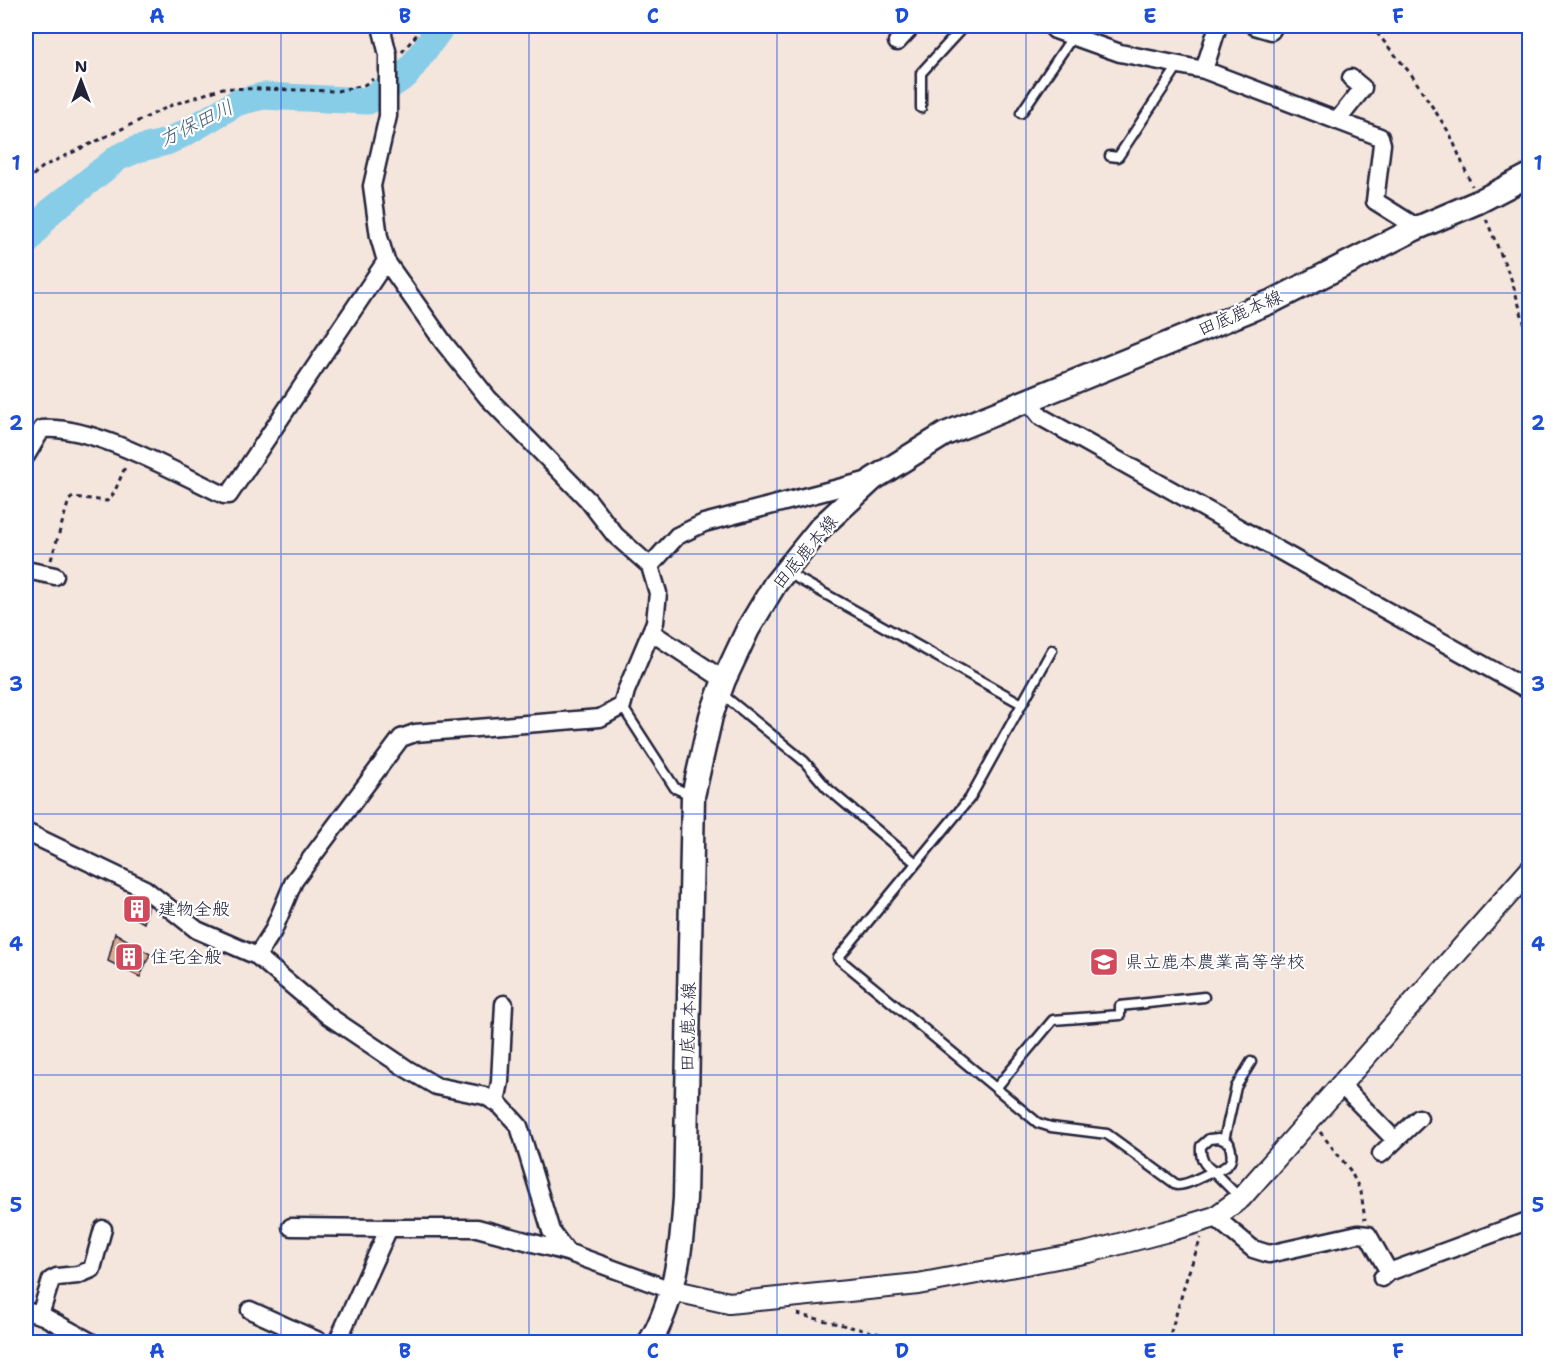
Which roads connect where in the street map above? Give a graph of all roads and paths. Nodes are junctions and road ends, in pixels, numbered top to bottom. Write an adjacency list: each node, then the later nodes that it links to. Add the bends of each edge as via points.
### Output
1 (381, 26): 13 (street)
2 (424, 26): 13 (path)
3 (912, 26): 11 (street)
4 (964, 26): 16 (lane, via 921,74)
5 (1051, 26): 10 (street)
6 (1218, 26): 14 (street)
7 (1254, 26): 8 (street, via 1271,31)
8 (1274, 26)
9 (1371, 26): 22 (path, via 1411,75 1450,135)
10 (1073, 36): 12 (street, via 1120,53); 17 (lane)
11 (897, 42)
12 (1178, 66): 14 (street); 19 (lane, via 1118,157)
13 (388, 69): 21 (path, via 363,85 337,91 223,88 172,105 44,166); 24 (street, via 388,116 372,186)
14 (1204, 70): 18 (street)
15 (1350, 78): 18 (street, via 1364,88)
16 (921, 108)
17 (1021, 113)
18 (1337, 121): 23 (street, via 1380,137 1375,201)
19 (1110, 156)
20 (1530, 175): 22 (main road, 田底鹿本線)
21 (26, 181)
22 (1478, 202): 23 (main road, 田底鹿本線); 25 (path, via 1512,281)
23 (1418, 228): 26 (main road, 田底鹿本線, via 1275,300)
24 (386, 261): 27 (street, via 229,495); 30 (street, via 488,398 588,500 615,535)
25 (1530, 343)
26 (1028, 401): 29 (main road, 田底鹿本線, via 945,434); 37 (street, via 1041,417)
27 (133, 453): 28 (street, via 57,428 42,429); 33 (path, via 107,501 73,497 69,500)
28 (26, 456)
29 (873, 479): 30 (street, via 704,523 677,536); 32 (main road, 田底鹿本線, via 821,527)
30 (650, 566): 34 (street, via 658,593)
31 (26, 570): 33 (street)
32 (785, 572): 36 (main road, 田底鹿本線, via 748,629); 38 (lane)
33 (51, 575)
34 (651, 632): 36 (street); 39 (street)
35 (1052, 650): 38 (lane)
36 (722, 686): 40 (main road, 田底鹿本線); 42 (lane, via 804,761 827,788)
37 (1530, 691)
38 (1022, 704): 42 (lane, via 970,798)
39 (622, 706): 40 (lane, via 675,788); 44 (street, via 600,718 415,733 401,738 294,881 273,931)
40 (693, 796): 65 (main road, 田底鹿本線, via 685,1198 682,1238)
41 (26, 832): 44 (street, via 145,889 197,930)
42 (916, 863): 49 (lane, via 838,958)
43 (1530, 870): 48 (street)
44 (257, 956): 50 (street, via 327,1015 407,1069 436,1086)
45 (1204, 997): 49 (lane, via 1120,1006 1120,1015 1053,1020)
46 (504, 1004): 50 (street)
47 (1251, 1062): 54 (lane, via 1236,1088)
48 (1340, 1084): 52 (street); 53 (street)
49 (996, 1088): 56 (lane, via 1038,1123 1107,1134 1177,1185 1187,1185)
50 (496, 1102): 64 (street, via 519,1126 551,1231)
51 (1419, 1118): 53 (street)
52 (1308, 1120): 57 (street); 63 (path, via 1350,1170 1361,1192)
53 (1394, 1139): 55 (street)
54 (1224, 1140): 56 (lane, via 1232,1151 1231,1162); 56 (lane, via 1209,1139 1201,1146 1205,1165)
55 (1381, 1154)
56 (1214, 1172): 57 (lane)
57 (1241, 1198): 58 (street)
58 (1211, 1218): 63 (street, via 1253,1249 1269,1254); 65 (street, via 1089,1252 918,1284 729,1303); 75 (path, via 1187,1277)
59 (1530, 1220): 63 (street, via 1386,1275)
60 (291, 1227): 61 (street)
61 (389, 1228): 64 (street, via 477,1228); 72 (street)
62 (104, 1229): 67 (street, via 92,1269 51,1280)
63 (1368, 1235)
64 (567, 1252): 65 (street)
65 (671, 1290): 73 (main road, 田底鹿本線)
66 (250, 1310): 71 (street)
67 (33, 1313): 70 (street)
68 (792, 1313): 74 (path)
69 (1530, 1333): 76 (path)
70 (91, 1342)
71 (321, 1342)
72 (337, 1342)
73 (650, 1342)
74 (913, 1342)
75 (1168, 1342)
76 (1518, 1342)

